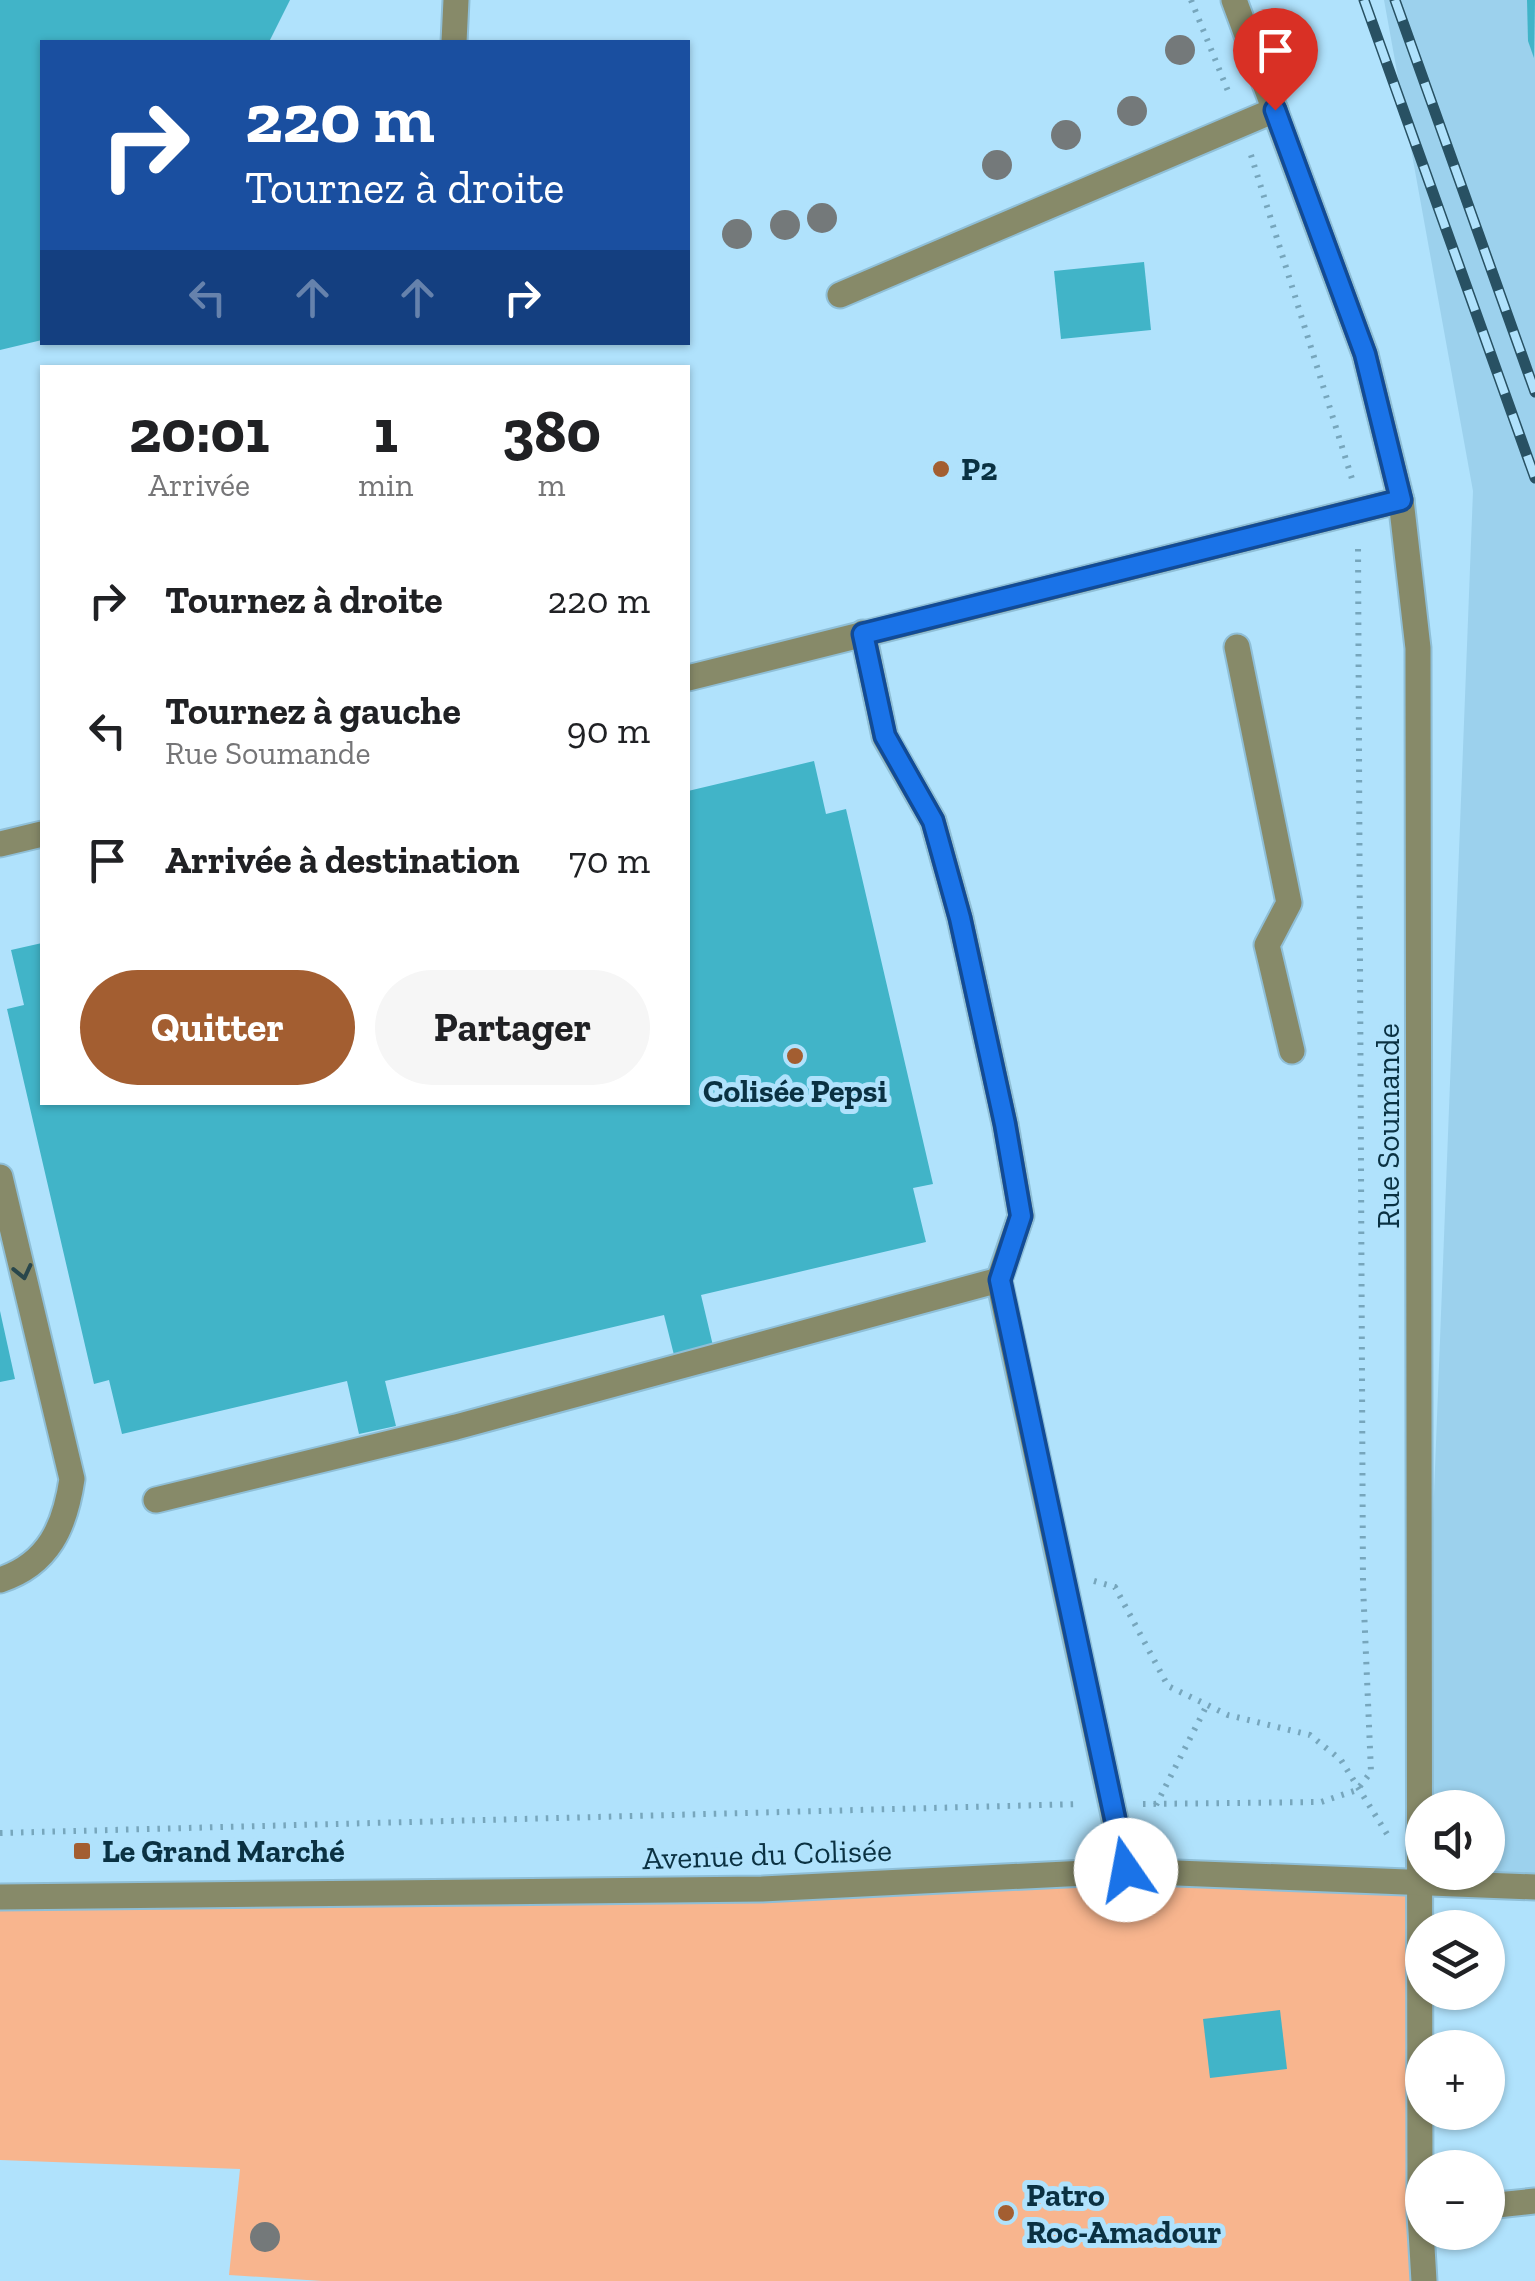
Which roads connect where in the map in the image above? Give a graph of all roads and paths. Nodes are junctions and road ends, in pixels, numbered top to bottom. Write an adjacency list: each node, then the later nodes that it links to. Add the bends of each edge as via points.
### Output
1 (456, 0): 3 (street)
2 (1234, 0): 4 (street, Rue Soumande)
3 (454, 40)
4 (1275, 110): 5 (street); 6 (street, Rue Soumande, via 1365,354)
5 (840, 296)
6 (1401, 500): 7 (street); 20 (street, Rue Soumande, via 1418,648)
7 (863, 634): 9 (street); 14 (street, via 885,736 933,821 1005,1124 1021,1216)
8 (1237, 647): 12 (street, via 1290,903 1267,944)
9 (690, 677)
10 (40, 834): 11 (street)
11 (0, 844)
12 (1292, 1051)
13 (0, 1177): 17 (street, one-way to 17, via 72,1479 66,1520 45,1552)
14 (1000, 1280): 15 (street, via 456,1427); 16 (street)
15 (156, 1500)
16 (1062, 1574): 18 (path, via 1115,1587 1168,1686); 22 (street)
17 (0, 1580)
18 (1207, 1705): 19 (path, via 1310,1736 1341,1760); 21 (path)
19 (1357, 1790)
20 (1419, 1790)
21 (1156, 1805)
22 (1126, 1870): 23 (street, Avenue du Colisée); 27 (street, Avenue du Colisée, via 762,1889)
23 (1405, 1880)
24 (1505, 1885): 25 (street, Avenue du Colisée)
25 (1535, 1887)
26 (1419, 1890): 28 (street, Rue Soumande)
27 (0, 1898)
28 (1421, 2150)
29 (1535, 2201): 30 (street)
30 (1505, 2204)
31 (1423, 2250): 32 (street, Rue Soumande)
32 (1424, 2281)

